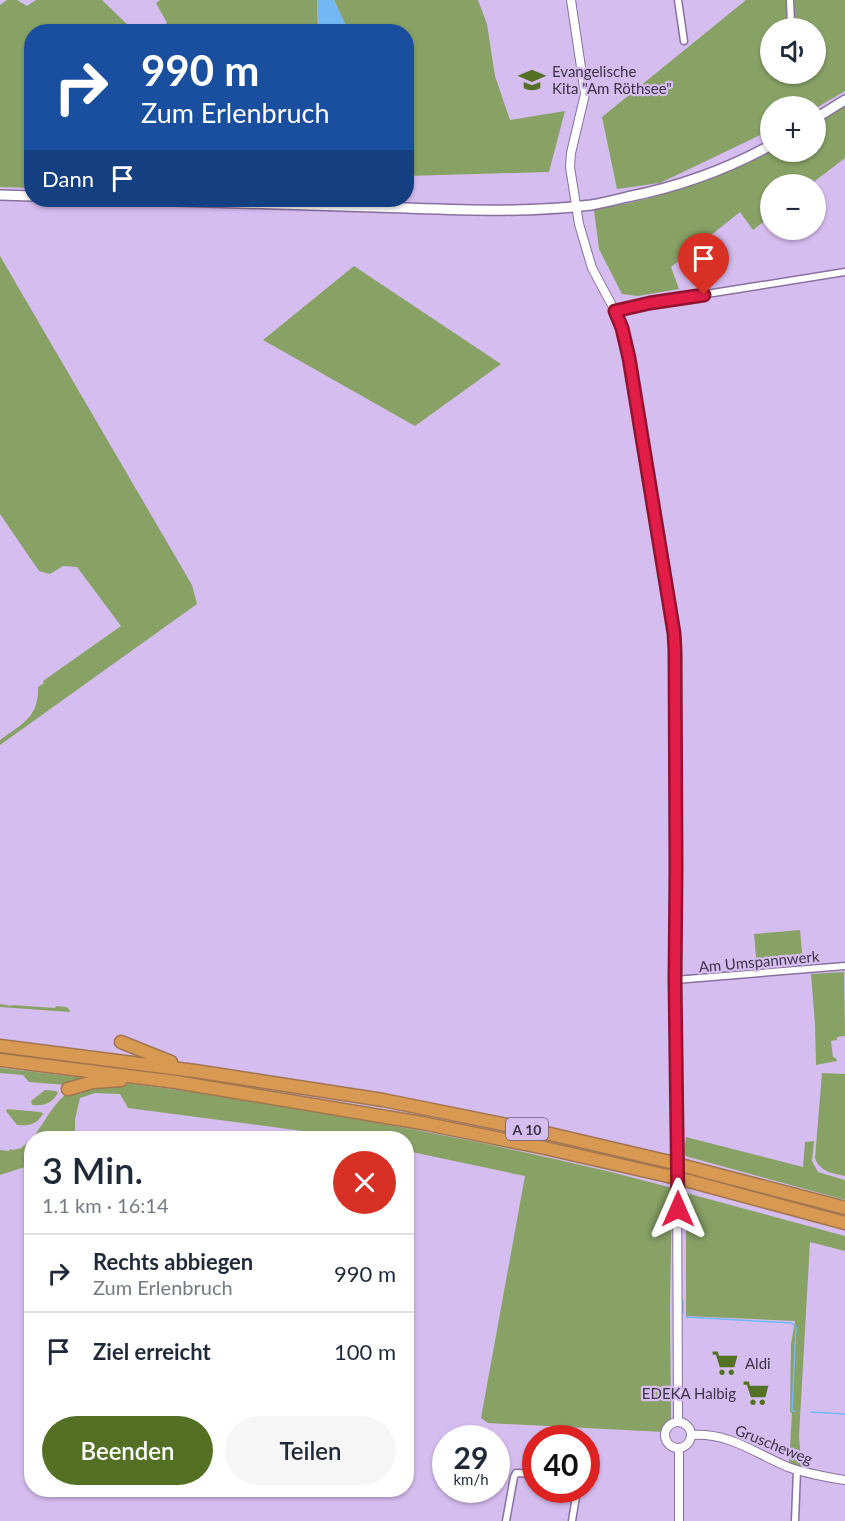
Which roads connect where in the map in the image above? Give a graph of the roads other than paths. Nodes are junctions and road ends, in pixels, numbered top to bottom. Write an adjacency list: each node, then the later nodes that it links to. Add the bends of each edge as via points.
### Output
1 (571, 0): 11 (street, via 585,94 571,153)
2 (678, 0): 5 (street)
3 (790, 0): 4 (street)
4 (791, 18)
5 (684, 41)
6 (845, 100): 7 (main road)
7 (826, 112)
8 (760, 150): 11 (main road, via 668,188)
9 (0, 195): 10 (main road)
10 (24, 196)
11 (576, 206): 12 (main road, via 519,210); 14 (street, via 592,268)
12 (367, 207)
13 (845, 272): 14 (street)
14 (615, 311): 16 (street, via 629,358 674,633)
15 (845, 966): 16 (street, Am Umspannwerk)
16 (675, 980): 25 (street)
17 (121, 1042): 20 (highway)
18 (0, 1046): 20 (highway, A 10)
19 (0, 1060): 21 (highway, A 10)
20 (195, 1071): 23 (highway, A 10, bridge, via 383,1100 546,1133)
21 (155, 1079): 22 (highway, via 102,1081); 24 (highway, A 10, bridge, via 422,1123 545,1148)
22 (68, 1089)
23 (845, 1208)
24 (845, 1223)
25 (678, 1421): 26 (street, via 688,1425); 27 (street, via 669,1425 665,1436 668,1443)
26 (692, 1435): 27 (street, via 687,1445); 28 (street, Gruscheweg, via 731,1440)
27 (679, 1448): 34 (street)
28 (797, 1470): 30 (street, Gruscheweg); 35 (street)
29 (522, 1473): 32 (street, via 514,1477)
30 (845, 1480)
31 (575, 1503): 33 (street)
32 (506, 1521)
33 (572, 1521)
34 (679, 1521)
35 (795, 1521)

